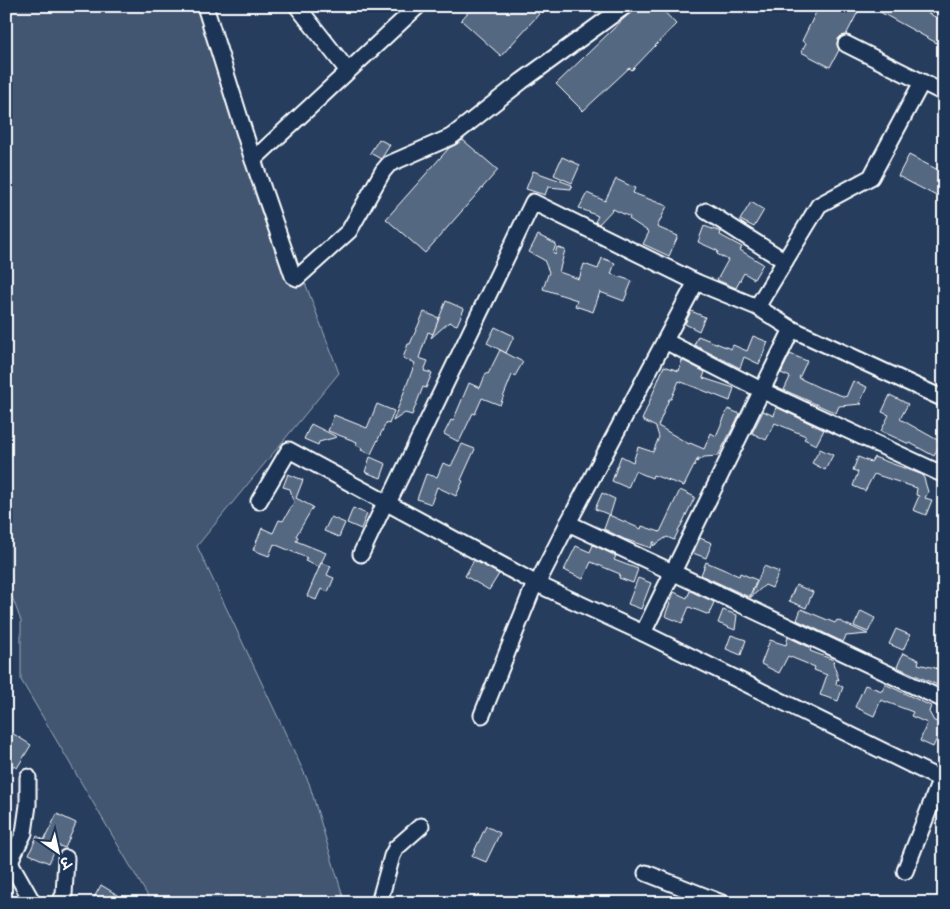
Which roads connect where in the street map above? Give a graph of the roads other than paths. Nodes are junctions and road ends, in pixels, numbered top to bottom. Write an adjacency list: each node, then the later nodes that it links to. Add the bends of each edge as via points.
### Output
1 (204, 6): 9 (street)
2 (297, 6): 6 (street)
3 (418, 6): 6 (street)
4 (625, 6): 9 (street, via 451,137 389,164 349,231 297,278 293,276)
5 (846, 44): 7 (street)
6 (348, 72): 9 (street)
7 (922, 82): 8 (street); 11 (street, via 871,177 819,205)
8 (944, 93)
9 (253, 160)
10 (706, 211): 11 (street)
11 (785, 261): 13 (street)
12 (696, 282): 13 (street); 15 (street); 20 (street, via 533,202)
13 (757, 308): 14 (street)
14 (792, 329): 16 (street); 17 (street)
15 (665, 341): 16 (street); 21 (street)
16 (763, 391): 18 (street); 23 (street)
17 (944, 399)
18 (944, 474)
19 (259, 501): 20 (street, via 289,450)
20 (387, 502): 22 (street); 24 (street)
21 (568, 523): 23 (street); 24 (street)
22 (361, 554)
23 (672, 572): 25 (street); 26 (street)
24 (536, 583): 25 (street); 27 (street)
25 (643, 633): 29 (street, via 934,776)
26 (944, 700)
27 (482, 715)
28 (28, 776): 32 (street, via 24,833)
29 (943, 776): 33 (street)
30 (421, 826): 37 (street, via 396,848)
31 (66, 858): 36 (street, via 64,895)
32 (9, 861): 35 (street)
33 (905, 872)
34 (646, 873): 38 (street)
35 (33, 903)
36 (60, 903)
37 (379, 903)
38 (722, 903)

